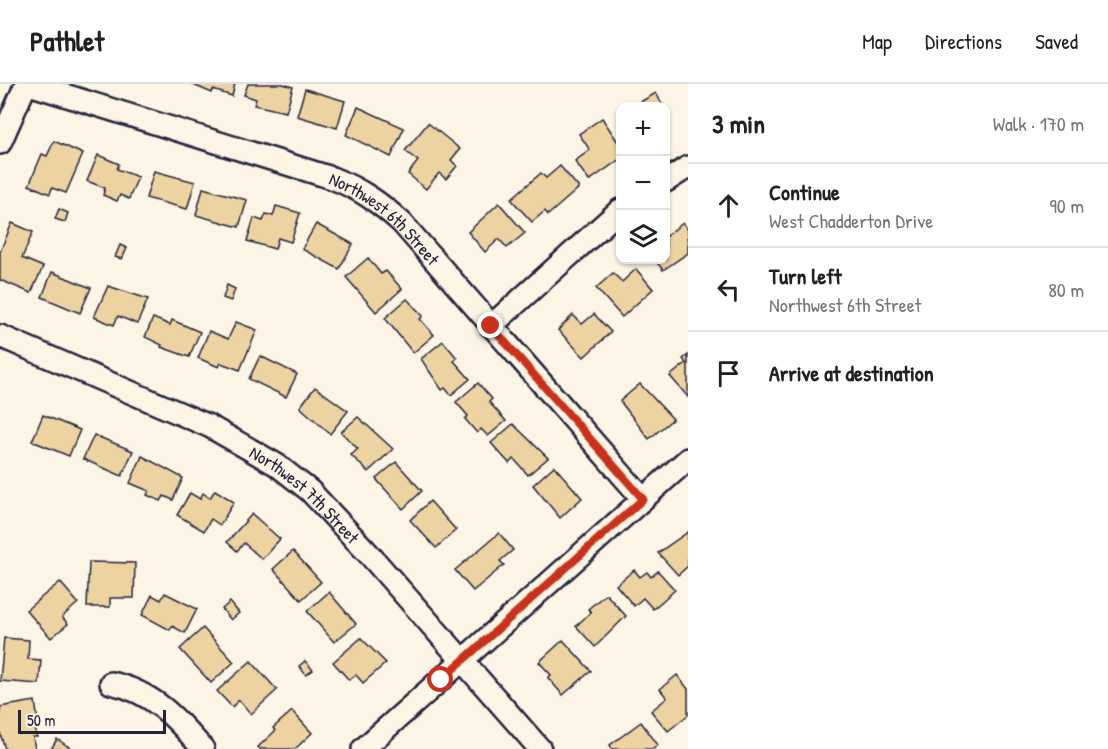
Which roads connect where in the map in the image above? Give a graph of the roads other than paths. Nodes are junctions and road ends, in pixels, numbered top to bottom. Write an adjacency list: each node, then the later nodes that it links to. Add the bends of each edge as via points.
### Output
1 (28, 84): 2 (street); 6 (street, Northwest 6th Street, via 357,188 402,223)
2 (0, 143)
3 (688, 167): 4 (street)
4 (670, 178)
5 (616, 214): 6 (street)
6 (491, 326): 9 (street, Northwest 6th Street)
7 (0, 336): 10 (street, Northwest 7th Street, via 209,426 277,465 317,498)
8 (688, 459): 9 (street)
9 (643, 499): 10 (street)
10 (462, 660): 13 (street); 14 (street, Northwest 7th Street)
11 (111, 683): 12 (street, via 131,687 156,701)
12 (203, 749)
13 (363, 749)
14 (540, 749)

